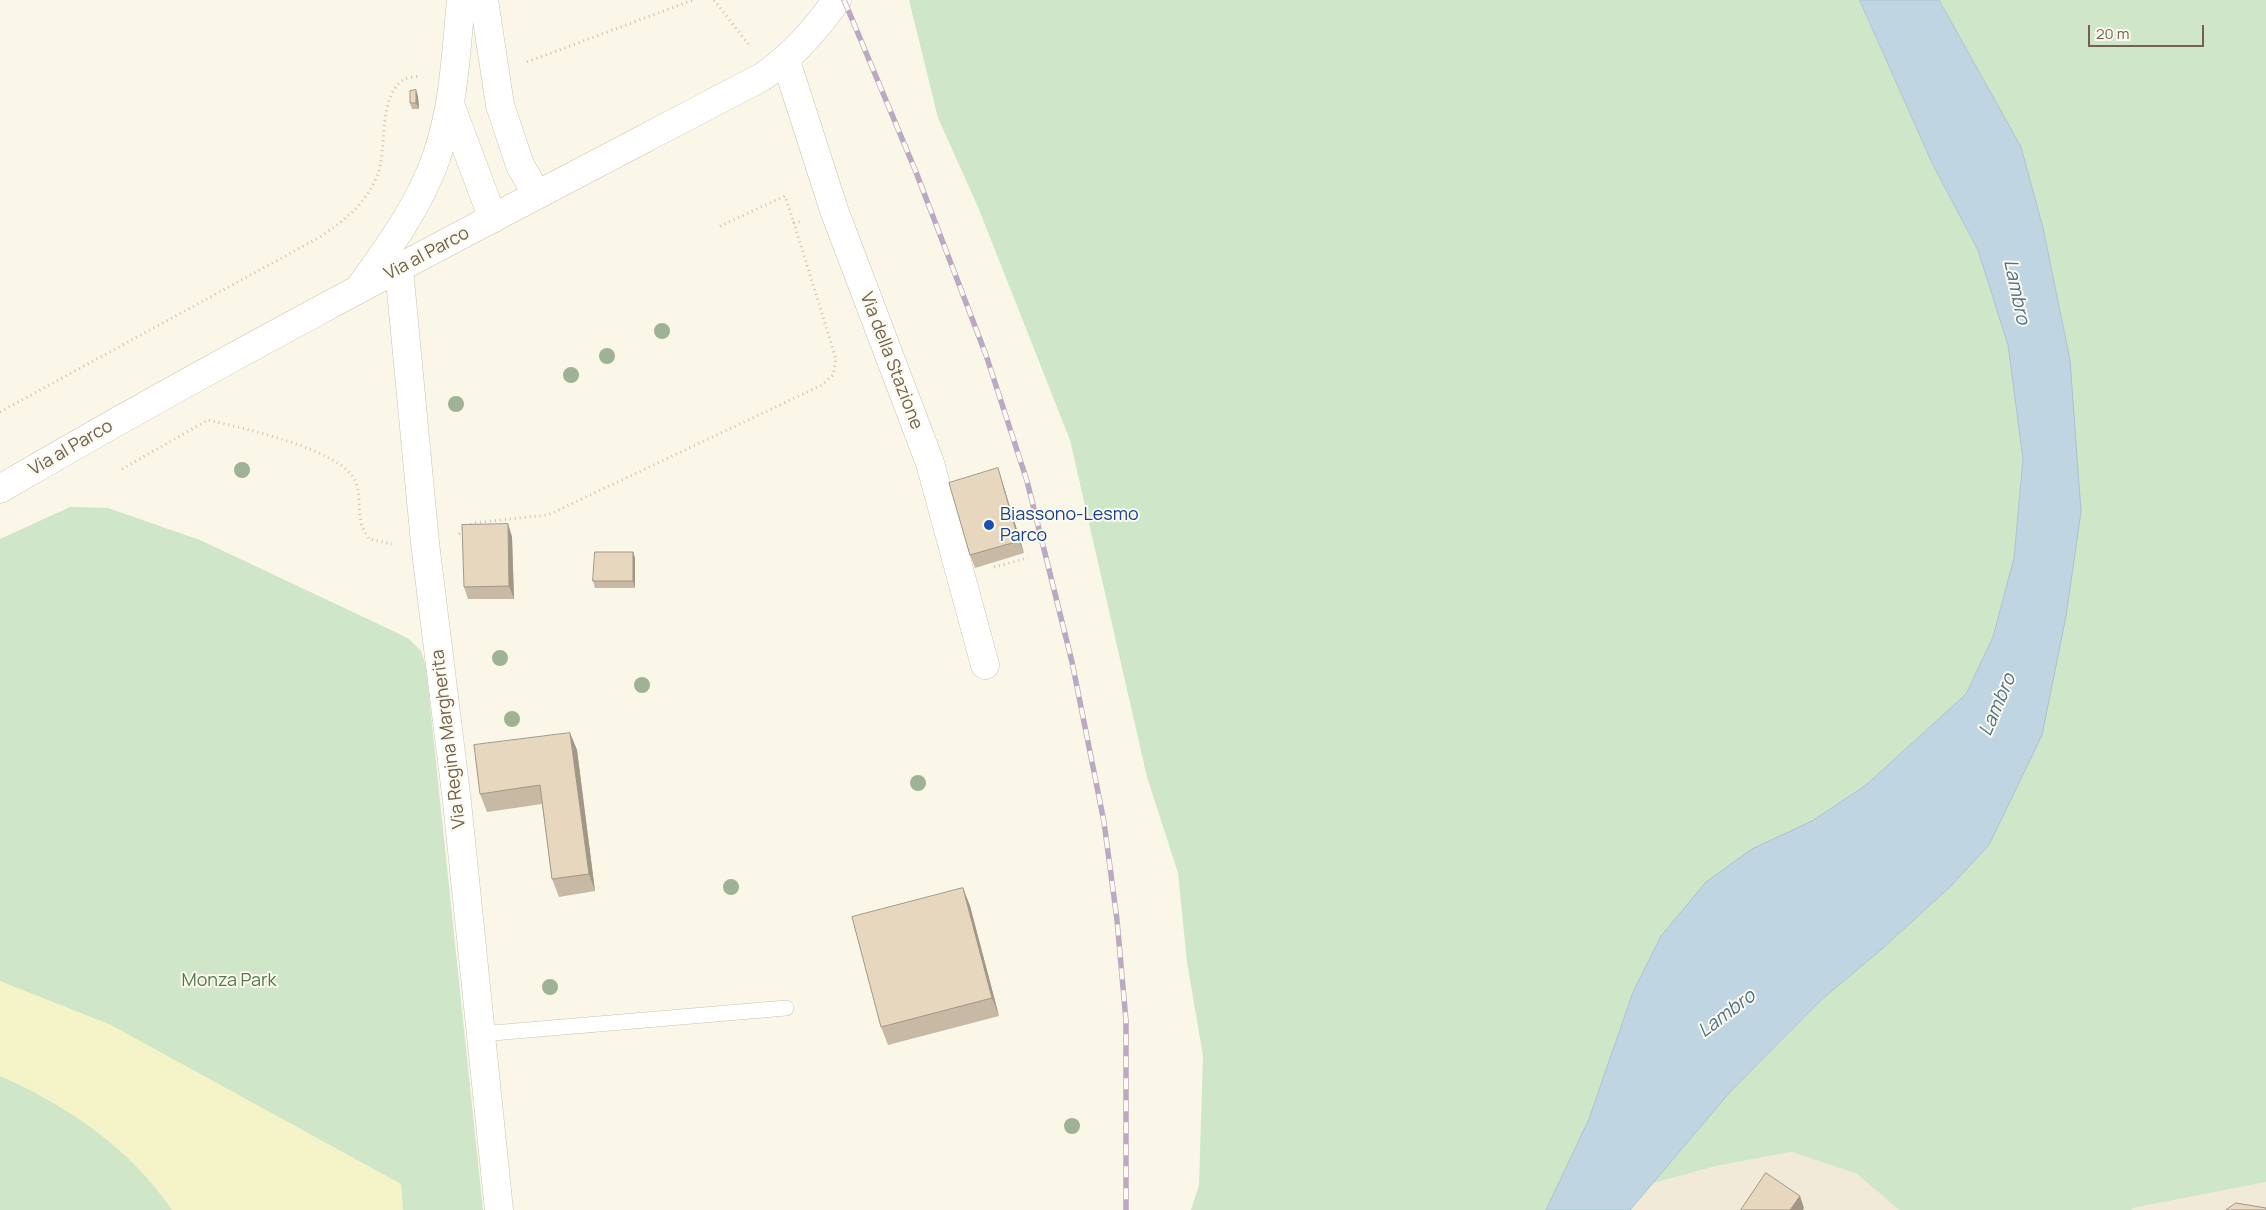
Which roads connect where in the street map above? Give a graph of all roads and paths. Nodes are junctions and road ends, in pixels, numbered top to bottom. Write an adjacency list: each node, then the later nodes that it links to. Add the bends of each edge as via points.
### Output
1 (461, 0): 8 (street)
2 (484, 0): 7 (street)
3 (693, 0): 7 (path, via 516,66)
4 (714, 0): 9 (path, via 753,50)
5 (837, 0): 6 (street, Via al Parco)
6 (786, 61): 9 (street, Via al Parco); 12 (street, Via della Stazione)
7 (494, 69): 11 (street, via 509,136)
8 (454, 72): 10 (street); 18 (path, via 405,79 390,94 378,174 353,214 320,237)
9 (762, 77): 11 (street, Via al Parco)
10 (450, 104): 13 (street); 17 (street, via 437,157 424,187 397,236)
11 (537, 195): 13 (street, Via al Parco)
12 (834, 210): 14 (path); 22 (street, Via della Stazione, via 930,463)
13 (493, 219): 16 (street, Via al Parco)
14 (794, 223): 15 (path, via 785,196); 21 (path, via 836,359 833,374 822,386 548,516 472,523 455,537)
15 (720, 226)
16 (399, 269): 17 (street, Via al Parco); 21 (street, Via Regina Margherita)
17 (357, 291): 20 (street, Via al Parco)
18 (0, 412)
19 (122, 468): 21 (path, via 208,420 294,443 343,465 355,478 362,526 369,539 385,544)
20 (0, 488)
21 (425, 542): 24 (street, Via Regina Margherita)
22 (985, 665)
23 (786, 1008): 24 (lane)
24 (481, 1034): 25 (street, Via Regina Margherita)
25 (499, 1210)

